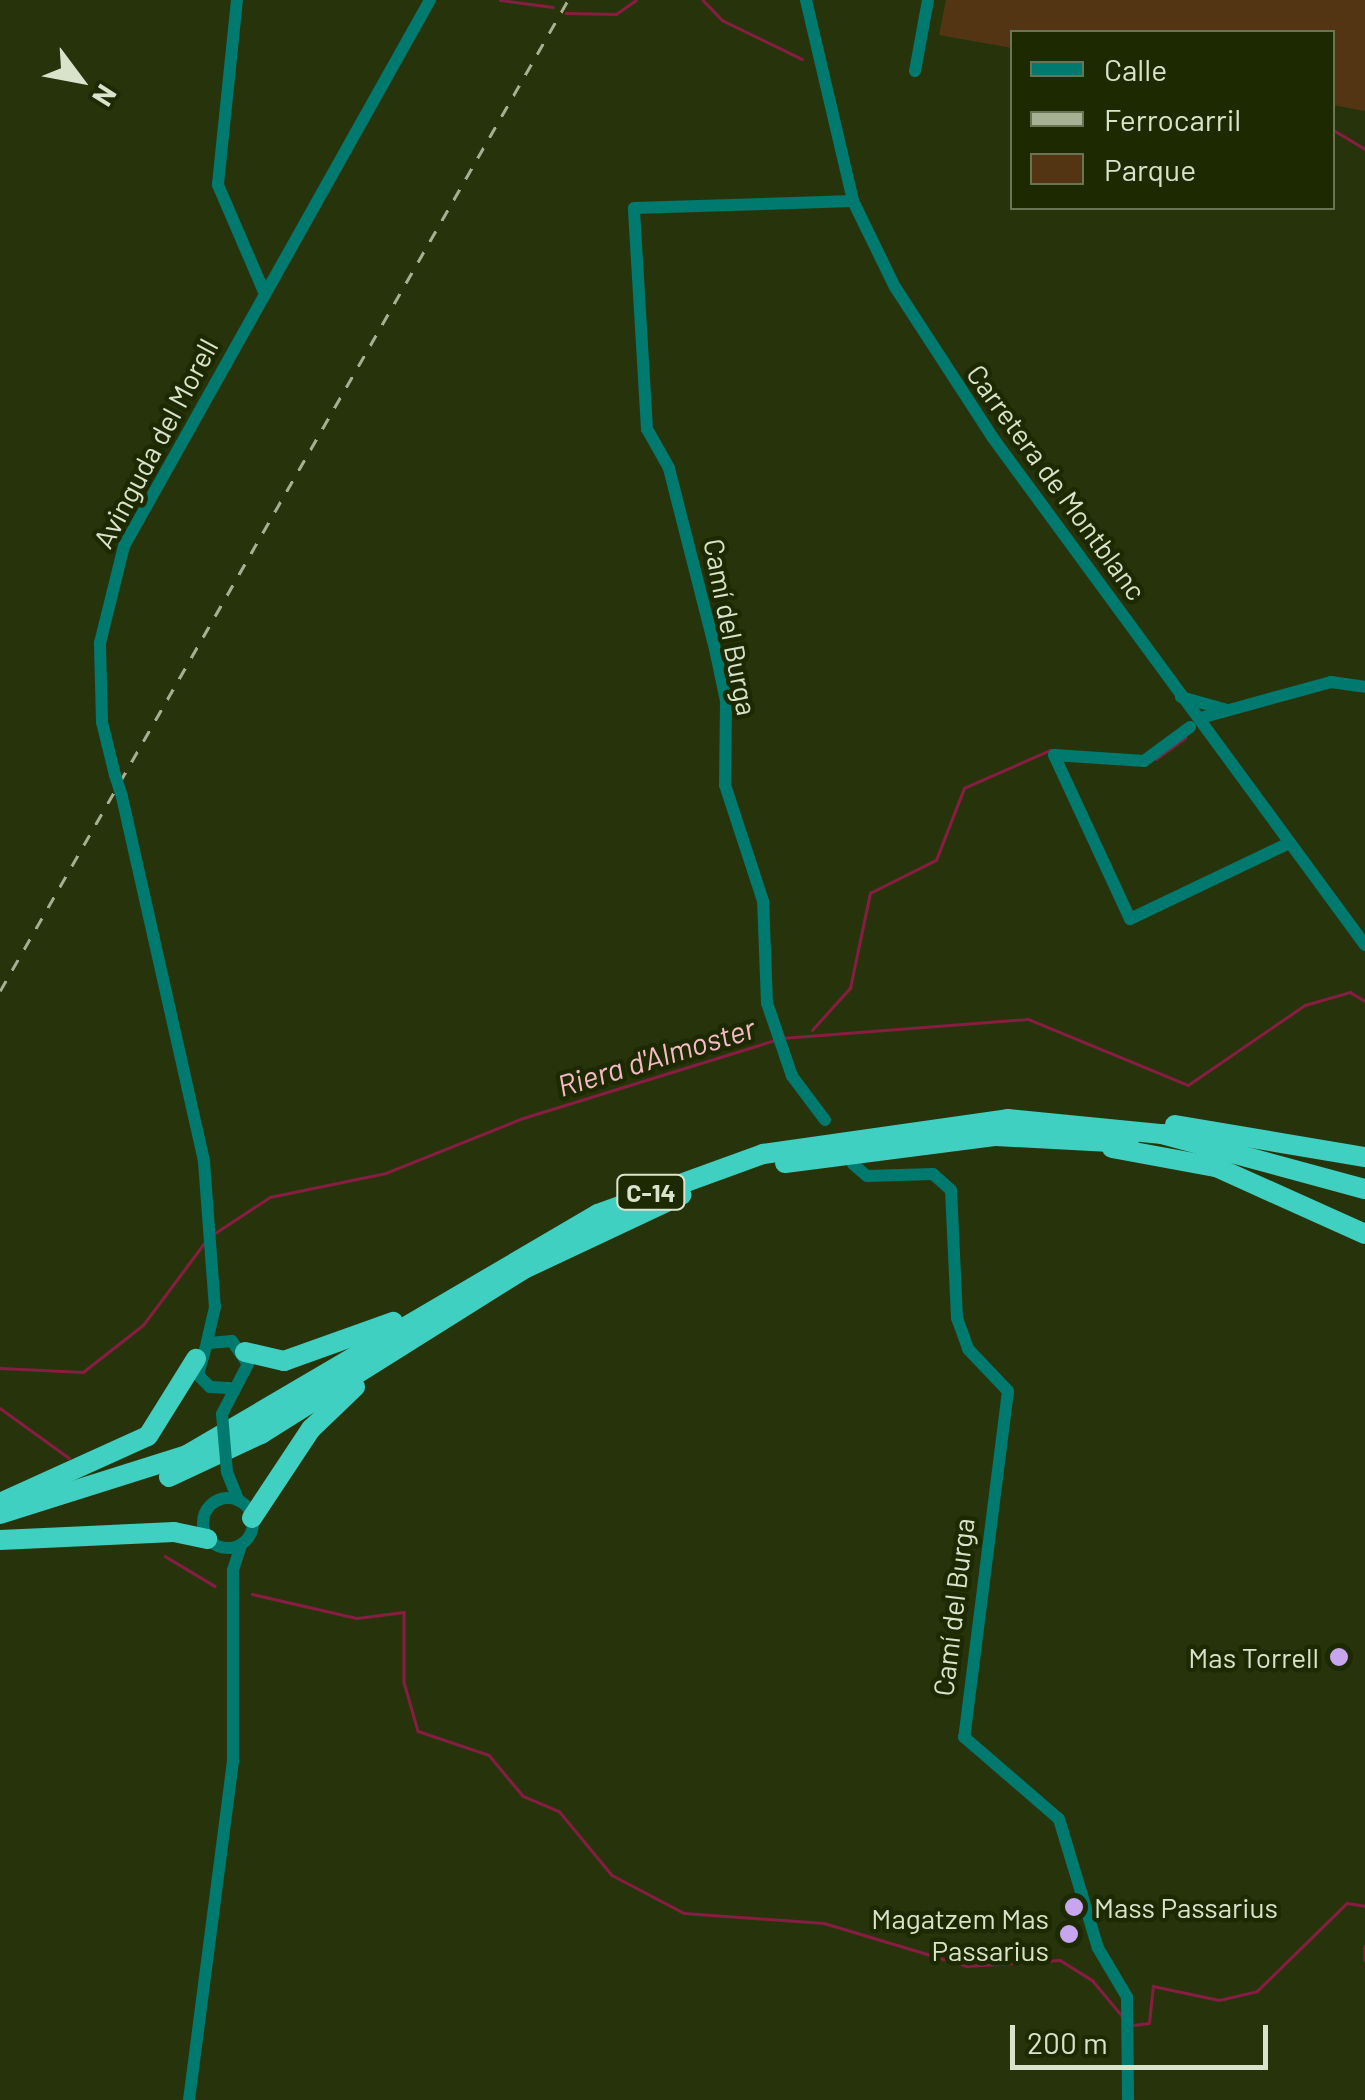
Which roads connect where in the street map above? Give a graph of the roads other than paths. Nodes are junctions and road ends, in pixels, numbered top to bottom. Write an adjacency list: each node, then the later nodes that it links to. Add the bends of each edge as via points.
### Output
1 (237, 0): 7 (street, via 218,185)
2 (430, 0): 7 (street, Avinguda del Morell)
3 (806, 0): 6 (street, Carretera de Montblanc)
4 (928, 0): 5 (street)
5 (915, 71)
6 (853, 201): 9 (street, Carretera de Montblanc, via 931,347); 15 (street, Camí del Burga, via 634,208 647,429 670,468 719,666 725,785 763,901 767,1003 792,1076)
7 (265, 294): 23 (street, Avinguda del Morell, bridge, via 111,584 100,694 190,1075)
8 (1365, 687): 10 (street, via 1331,682)
9 (1181, 697): 10 (street); 13 (street, Carretera de Montblanc)
10 (1229, 711): 11 (street)
11 (1204, 717)
12 (1190, 727): 13 (street, via 1144,761 1054,755 1130,919)
13 (1289, 844): 14 (street, Carretera de Montblanc)
14 (1365, 944)
15 (825, 1120)
16 (1002, 1127): 17 (highway, via 1228,1130); 19 (highway, C-14, via 1162,1134); 20 (highway, C-14, via 1161,1147); 21 (highway, C-14, via 763,1154); 22 (highway, via 1216,1167)
17 (1365, 1157)
18 (853, 1164): 41 (street, Camí del Burga, via 867,1176 933,1174 951,1190 957,1318 968,1349 1008,1391 964,1737 1060,1819 1098,1948 1127,1997)
19 (1365, 1189)
20 (1365, 1204)
21 (601, 1220): 24 (highway, via 377,1331 284,1362); 33 (highway, C-14, via 187,1455); 34 (highway, via 357,1386 311,1429); 35 (highway, C-14, via 227,1451 127,1494)
22 (1365, 1234)
23 (215, 1306): 24 (street, Avinguda del Morell); 25 (street, Avinguda del Morell)
24 (238, 1346): 25 (street); 27 (street, via 244,1376)
25 (202, 1351): 26 (street); 32 (highway, via 148,1436)
26 (210, 1388): 27 (street); 28 (street)
27 (232, 1388): 28 (street)
28 (222, 1414): 29 (street, bridge)
29 (227, 1472): 30 (street); 31 (street)
30 (218, 1500): 31 (street); 37 (street, via 204,1517)
31 (239, 1501): 34 (street)
32 (0, 1503)
33 (0, 1514)
34 (252, 1518): 38 (street)
35 (0, 1528)
36 (0, 1540): 37 (highway, via 174,1532)
37 (212, 1542): 38 (street); 39 (street)
38 (241, 1544): 39 (street)
39 (233, 1570): 40 (street, via 232,1761)
40 (189, 2100)
41 (1128, 2100)

